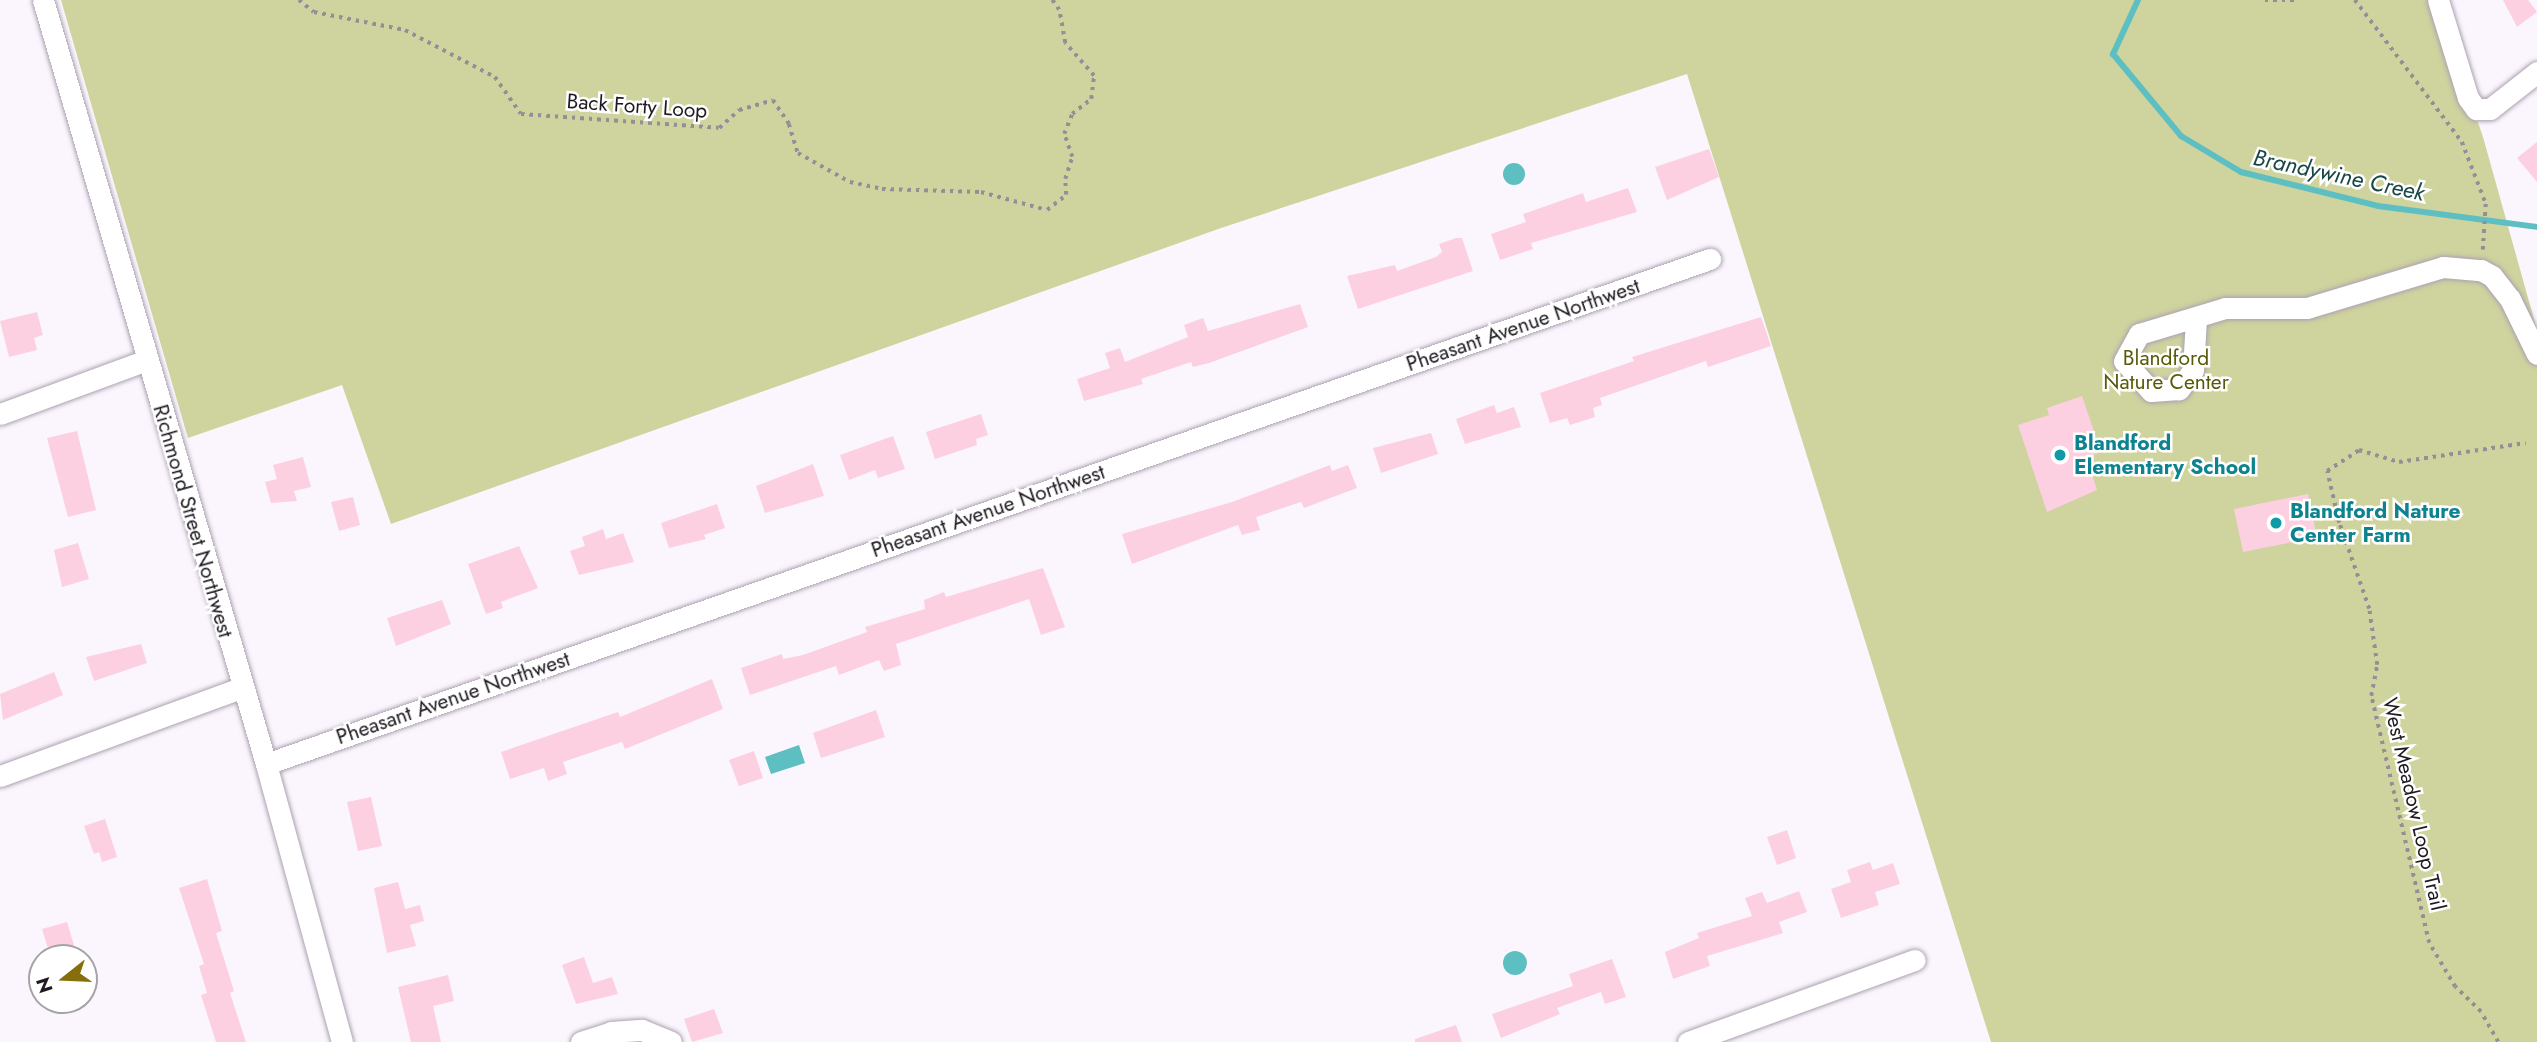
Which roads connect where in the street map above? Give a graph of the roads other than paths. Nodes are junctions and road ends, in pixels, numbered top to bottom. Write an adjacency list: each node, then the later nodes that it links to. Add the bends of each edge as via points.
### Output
1 (43, 0): 7 (street, Richmond Street Northwest)
2 (2438, 0): 3 (street, via 2471,103 2482,111 2496,105)
3 (2537, 72)
4 (1710, 259): 10 (street, Pheasant Avenue Northwest)
5 (2196, 319): 6 (street, via 2225,308 2307,308 2443,267 2481,270 2510,299)
6 (2537, 354)
7 (148, 360): 8 (street); 9 (street, Richmond Street Northwest)
8 (0, 414)
9 (241, 688): 10 (street, Richmond Street Northwest); 11 (street)
10 (266, 764): 13 (street, Richmond Street Northwest)
11 (0, 776)
12 (1915, 960): 16 (street)
13 (342, 1042)
14 (581, 1042): 15 (street, via 611,1032 642,1030)
15 (671, 1042)
16 (1688, 1042)

